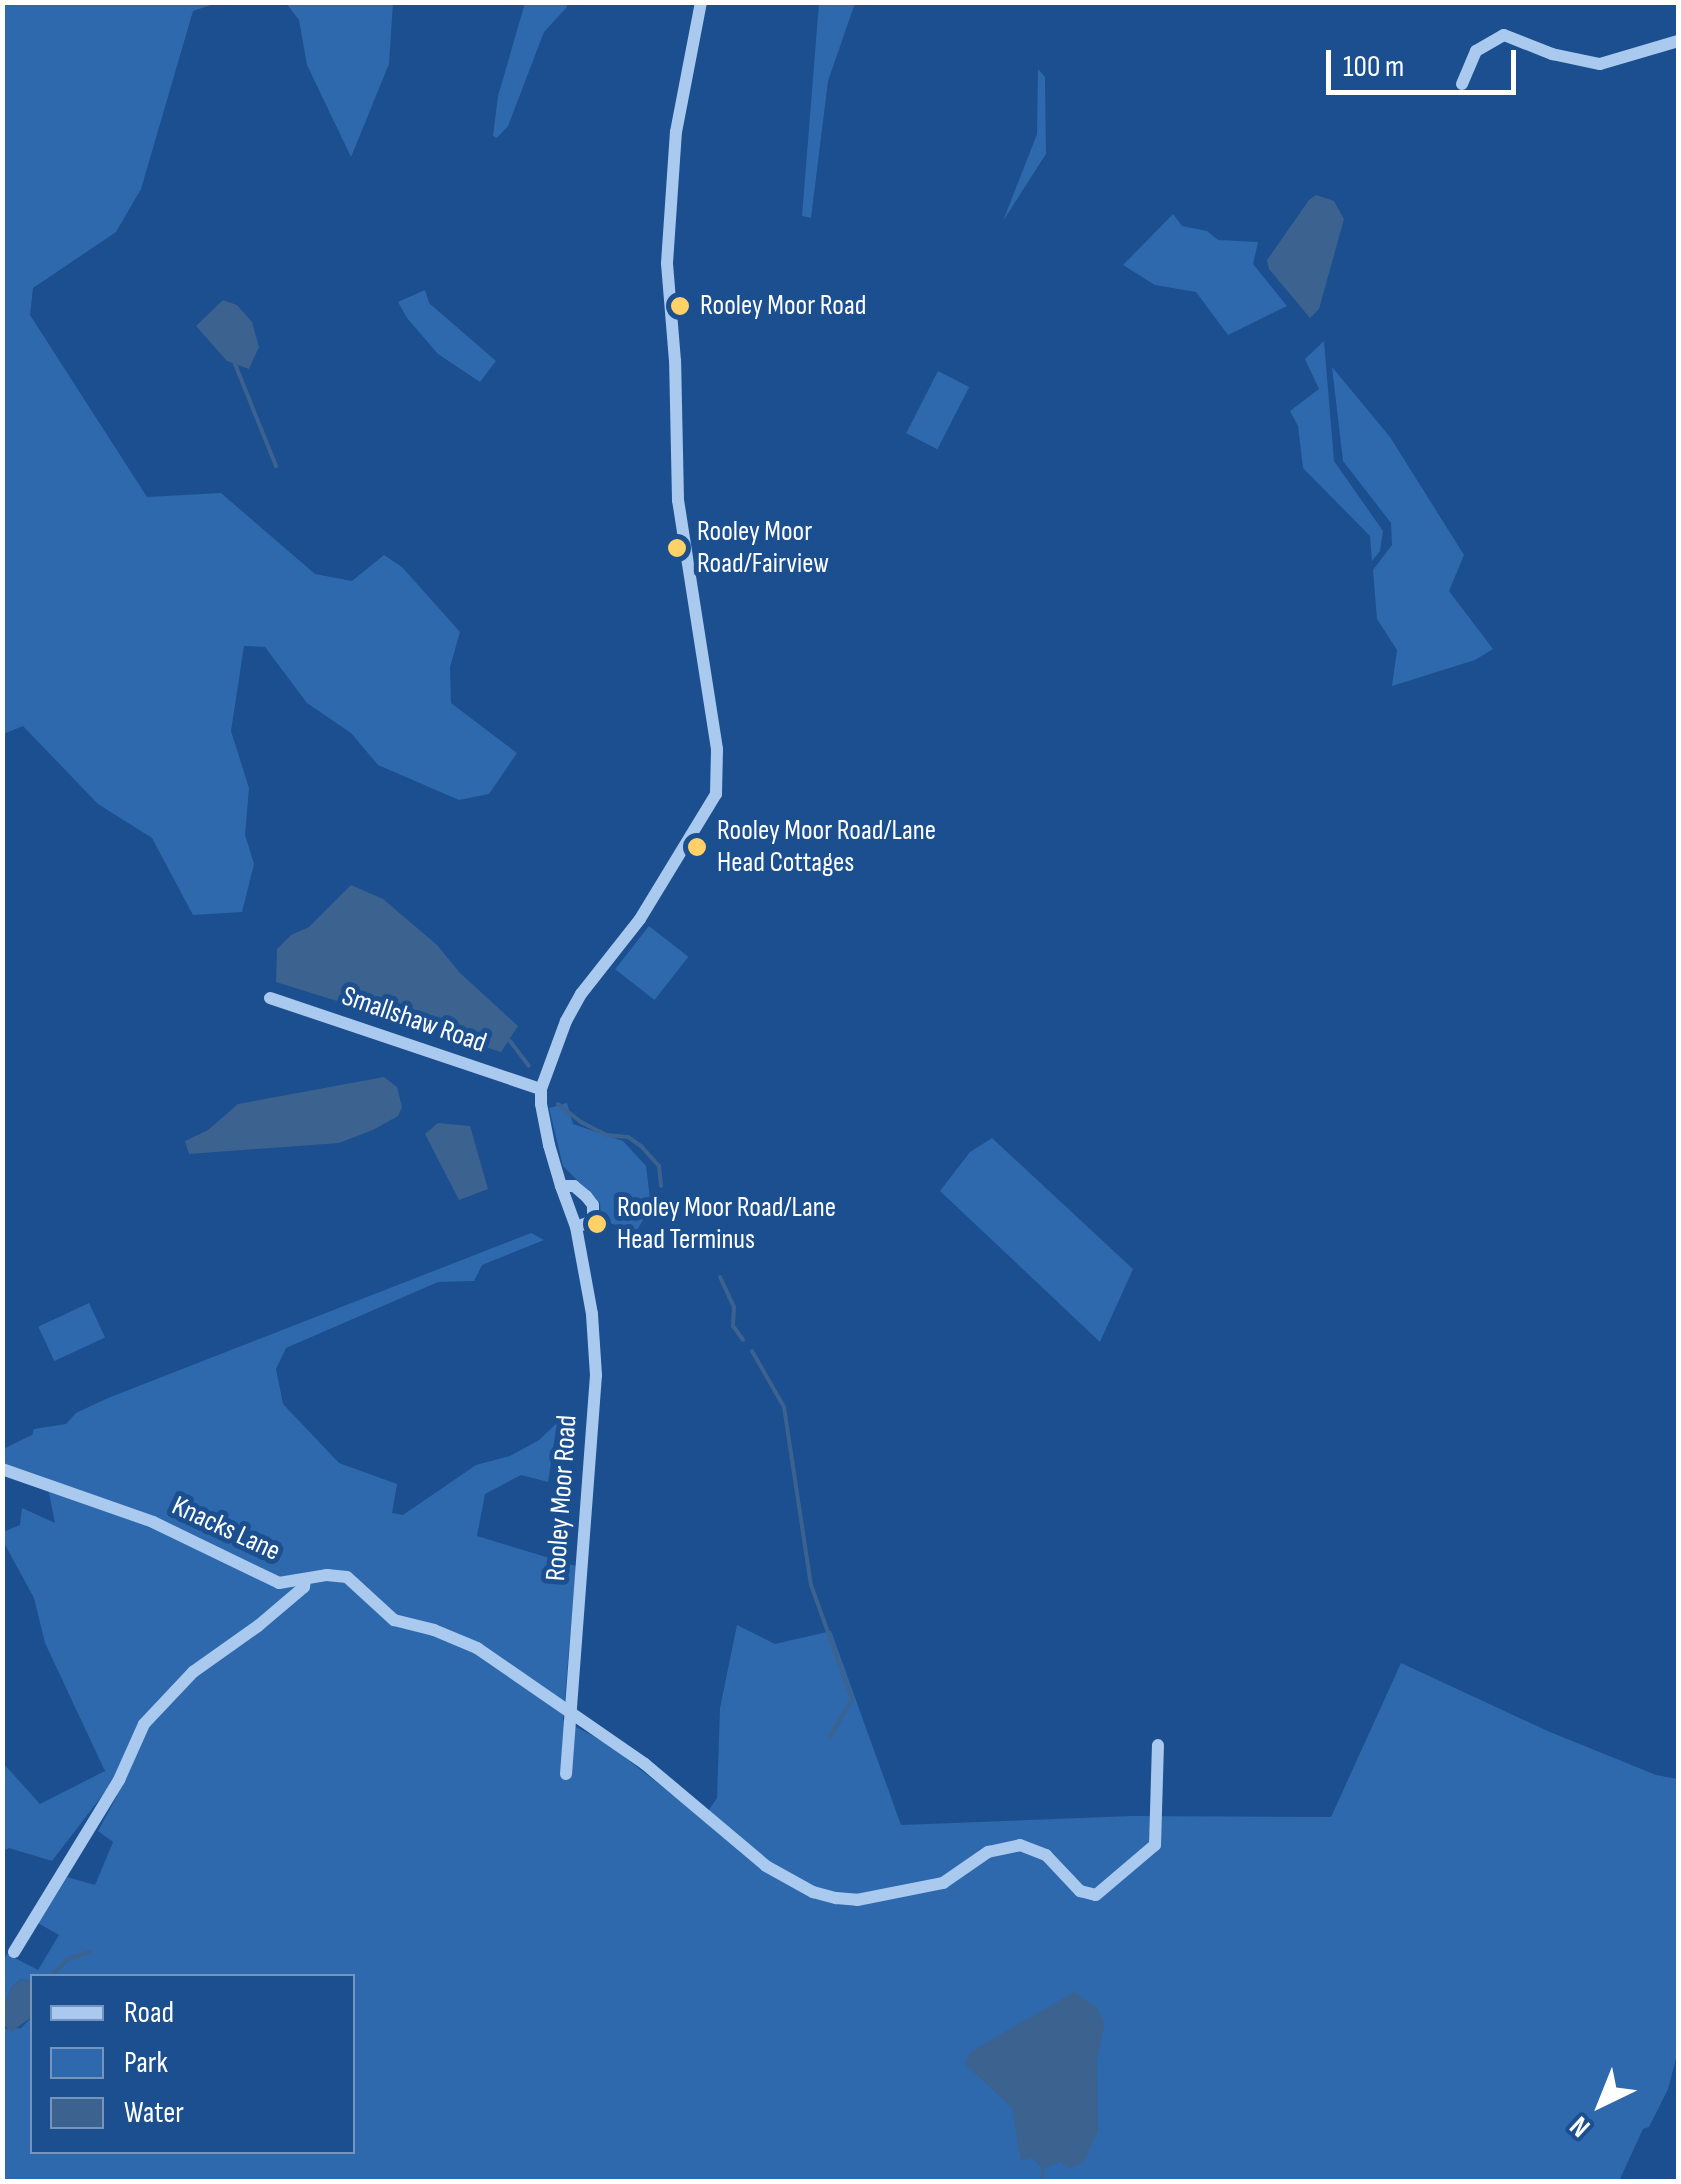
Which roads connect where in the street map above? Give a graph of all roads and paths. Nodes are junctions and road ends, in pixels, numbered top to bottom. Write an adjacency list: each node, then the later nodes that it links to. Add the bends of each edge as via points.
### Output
1 (701, 2): 5 (street, Rooley Moor Road, via 676,132 667,263 678,500 717,749 716,794 640,920 581,994)
2 (1678, 40): 3 (street, via 1600,64 1504,34 1476,50)
3 (1462, 84)
4 (270, 998): 5 (street, Smallshaw Road)
5 (541, 1090): 6 (street, Rooley Moor Road)
6 (561, 1186): 7 (street, Rooley Moor Road); 7 (street, Rooley Moor Road, via 574,1186 593,1205 593,1221)
7 (576, 1227): 10 (street, Rooley Moor Road, via 596,1375)
8 (2, 1469): 9 (street, Knacks Lane, via 154,1522 264,1578)
9 (305, 1580): 10 (street, Knacks Lane, via 347,1577 394,1620 477,1648); 13 (street, via 165,1698 144,1724 118,1780)
10 (571, 1716): 11 (street, Knacks Lane, via 645,1764 766,1866 813,1892 857,1900 943,1883 988,1852 1020,1845 1046,1855 1080,1890 1096,1895 1155,1846); 12 (street, Rooley Moor Road)
11 (1158, 1746)
12 (566, 1774)
13 (14, 1952)

